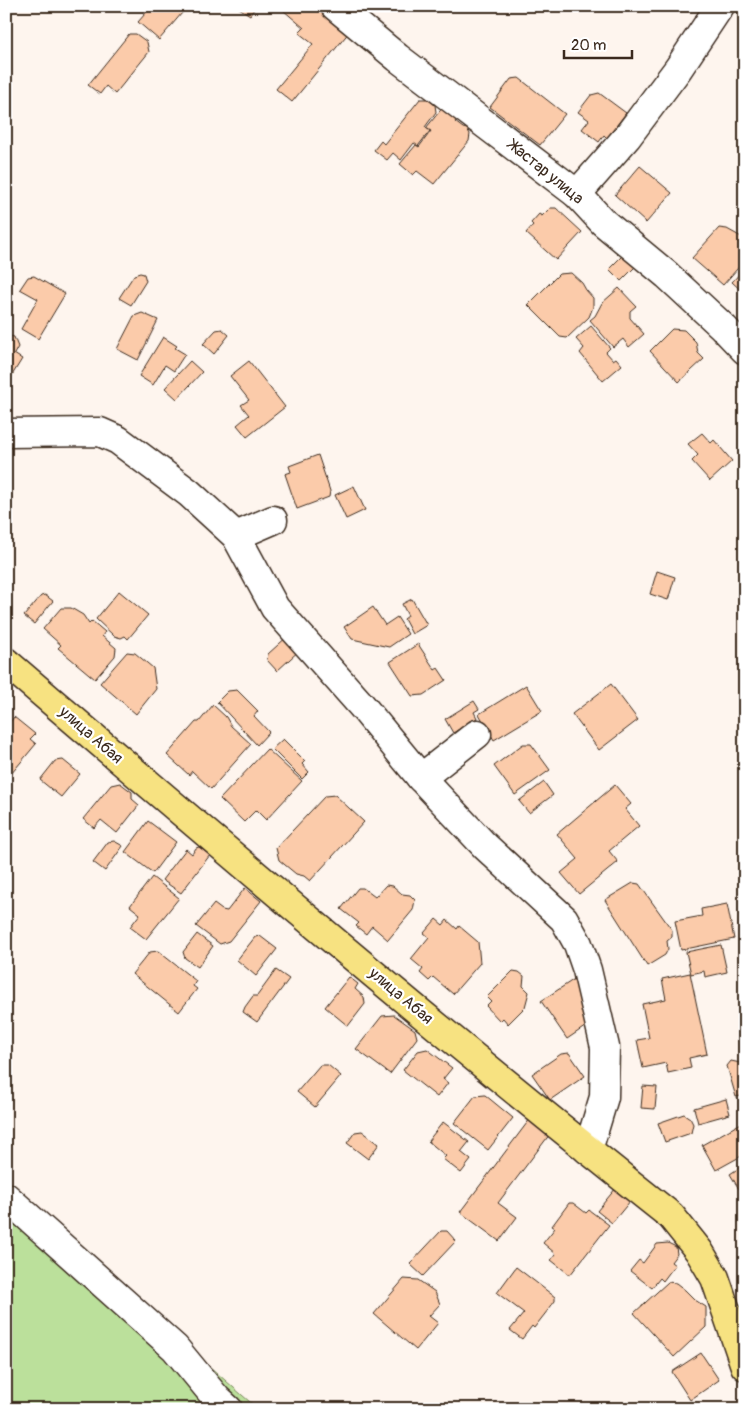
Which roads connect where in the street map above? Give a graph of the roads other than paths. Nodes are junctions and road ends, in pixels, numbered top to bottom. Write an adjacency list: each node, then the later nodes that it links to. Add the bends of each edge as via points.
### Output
1 (335, 6): 3 (street, Жастар улица)
2 (720, 6): 3 (street, via 627,137)
3 (577, 194): 4 (street, Жастар улица, via 603,222 667,275)
4 (745, 350)
5 (6, 433): 7 (street, via 100,432 118,440 188,493)
6 (273, 520): 7 (street)
7 (236, 536): 10 (street, via 275,608 362,706)
8 (6, 662): 11 (main road, улица Абая, via 262,881)
9 (477, 734): 10 (street)
10 (420, 778): 11 (street, via 485,846 564,919 578,944 588,970 605,1047 604,1097)
11 (588, 1150): 13 (main road, улица Абая, via 671,1216 698,1251 715,1278)
12 (6, 1197): 14 (street, via 175,1348)
13 (745, 1366)
14 (228, 1409)

